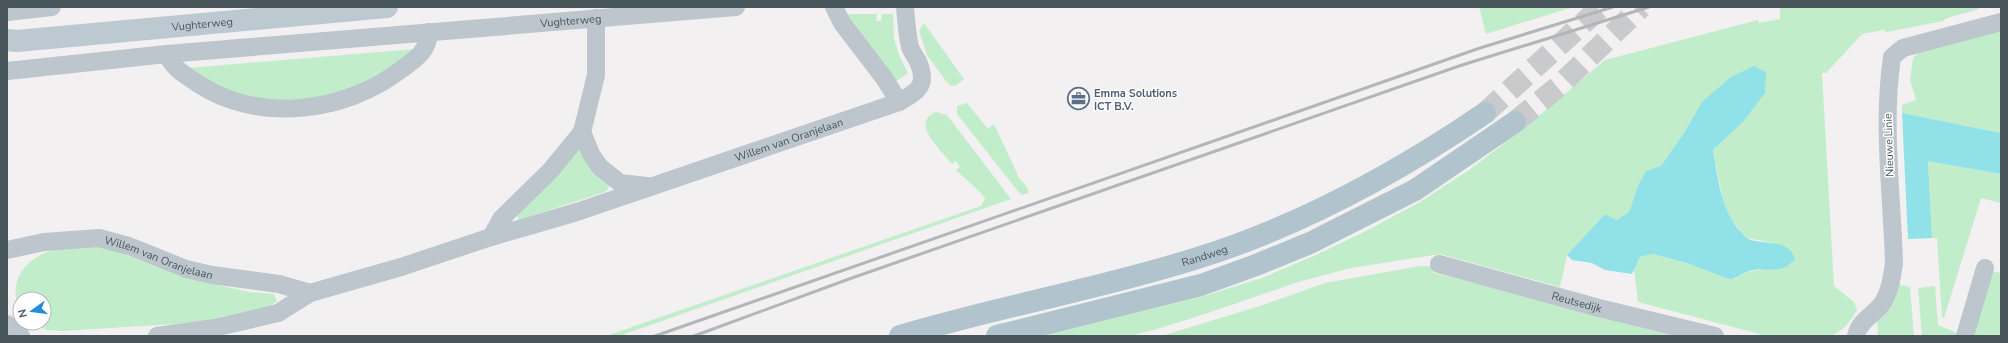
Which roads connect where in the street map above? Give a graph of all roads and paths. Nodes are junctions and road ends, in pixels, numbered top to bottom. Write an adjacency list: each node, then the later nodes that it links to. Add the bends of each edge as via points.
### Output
1 (45, 7): 6 (street)
2 (387, 7): 10 (main road, Vughterweg)
3 (736, 7): 7 (street, Vughterweg)
4 (834, 7): 13 (street, via 842,23)
5 (905, 7): 13 (street, Willem van Oranjelaan, via 911,49 922,74 922,84 917,92)
6 (7, 12)
7 (596, 18): 9 (street, Vughterweg); 16 (street, via 596,75)
8 (2001, 22): 29 (street, Nieuwe Linie, via 1903,48 1892,57 1887,118 1894,263 1890,286 1882,304 1866,317)
9 (429, 32): 11 (street, Vughterweg); 11 (street, via 423,53 392,78 364,93 314,107 294,109 238,102 204,88 176,69)
10 (10, 43)
11 (167, 54): 12 (street, Vughterweg)
12 (7, 71)
13 (899, 102): 17 (street, Willem van Oranjelaan)
14 (1484, 112): 26 (main road, Randweg, via 1409,162 1353,194 1298,220 1242,242 1192,260 1124,279 1049,296)
15 (1515, 122): 27 (main road, via 1415,190 1310,243 1201,285)
16 (582, 132): 17 (street, Willem van Oranjelaan, via 585,143 600,167 620,183); 18 (street, via 550,171 501,218)
17 (650, 187): 18 (street, Willem van Oranjelaan)
18 (491, 237): 22 (street, Willem van Oranjelaan, via 401,267)
19 (7, 250): 22 (street, Willem van Oranjelaan, via 44,242 99,238 129,246 186,269 279,284)
20 (1439, 264): 28 (street, Reutsedijk, via 1599,308)
21 (1985, 268): 30 (street)
22 (310, 293): 25 (street, Willem van Oranjelaan, via 278,313 214,328)
23 (7, 324): 24 (street)
24 (21, 336)
25 (157, 336)
26 (900, 336)
27 (997, 336)
28 (1715, 336)
29 (1856, 336)
30 (1965, 336)

